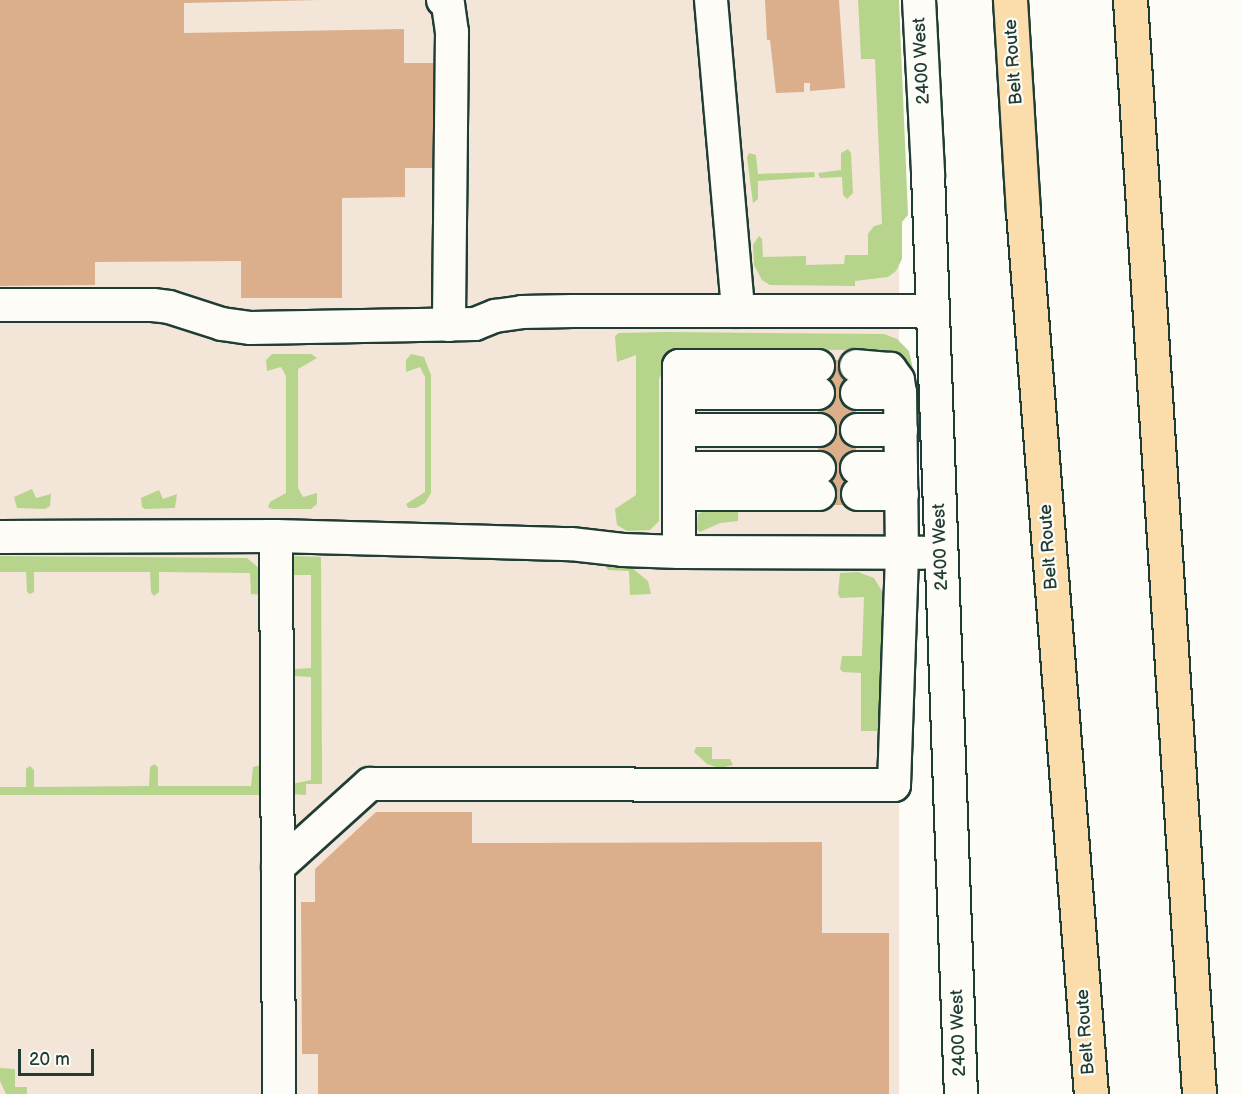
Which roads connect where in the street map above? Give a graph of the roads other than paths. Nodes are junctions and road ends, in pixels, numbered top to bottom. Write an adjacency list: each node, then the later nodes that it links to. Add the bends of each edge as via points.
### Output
1 (443, 0): 13 (street, via 448,4 452,32)
2 (711, 0): 11 (street)
3 (919, 0): 12 (street, 2400 West)
4 (994, 0): 9 (highway)
5 (1010, 0): 9 (highway, Belt Route)
6 (1130, 0): 8 (highway)
7 (1143, 0): 8 (highway)
8 (1139, 143): 33 (highway)
9 (1023, 211): 32 (highway, Belt Route)
10 (0, 305): 13 (street, via 153,305 237,328)
11 (738, 311): 12 (street); 13 (street, via 522,312 475,324)
12 (933, 311): 27 (street, 2400 West)
13 (450, 325)
14 (818, 379): 16 (street, via 679,366)
15 (856, 379): 19 (street, via 890,369 898,380)
16 (679, 430): 17 (street); 20 (street)
17 (819, 430)
18 (857, 430): 19 (street)
19 (901, 430): 23 (street)
20 (679, 481): 21 (street); 26 (street)
21 (819, 481)
22 (857, 481): 23 (street)
23 (901, 481): 28 (street)
24 (276, 536): 25 (street); 26 (street, via 571,544); 29 (street)
25 (0, 537)
26 (679, 552): 28 (street)
27 (942, 553): 28 (street); 31 (street, 2400 West)
28 (903, 554): 29 (street, via 894,785 370,784)
29 (278, 867): 30 (street)
30 (279, 1094)
31 (961, 1094)
32 (1091, 1094)
33 (1199, 1094)

